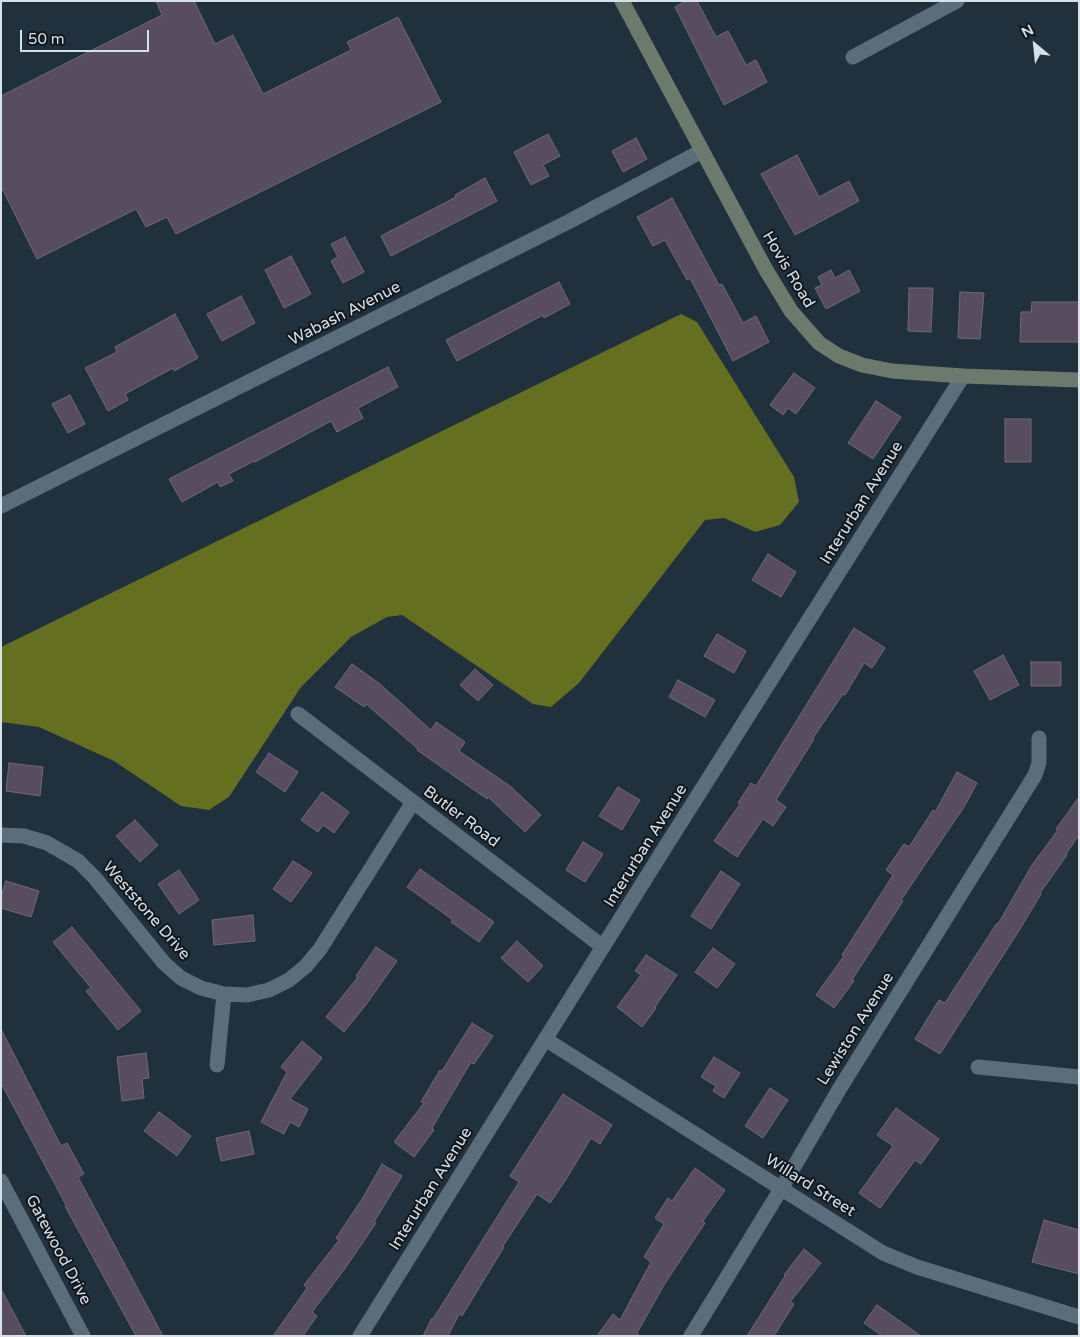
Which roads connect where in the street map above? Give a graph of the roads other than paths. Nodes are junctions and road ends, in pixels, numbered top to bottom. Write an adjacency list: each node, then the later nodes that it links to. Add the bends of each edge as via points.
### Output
1 (622, 1): 4 (street, Hovis Road)
2 (958, 1): 3 (street)
3 (853, 56)
4 (702, 151): 5 (street, Hovis Road, via 791,311 819,343 862,365 892,371); 7 (street, Wabash Avenue, via 568,222)
5 (963, 376): 6 (street, Hovis Road); 12 (street, Interurban Avenue)
6 (1079, 380)
7 (1, 506)
8 (298, 714): 10 (street, Butler Road)
9 (1039, 738): 19 (street, Lewiston Avenue, via 1039,763 1035,775 840,1088)
10 (413, 802): 12 (street, Butler Road); 13 (street, Weststone Drive, via 306,966 269,990)
11 (1, 835): 13 (street, Weststone Drive, via 24,836 47,843 78,861 96,878 164,964 201,988)
12 (603, 947): 14 (street, Interurban Avenue)
13 (224, 994): 15 (street)
14 (545, 1039): 19 (street, Willard Street); 22 (street, Interurban Avenue)
15 (216, 1065)
16 (978, 1067): 17 (street)
17 (1079, 1077)
18 (1, 1181): 21 (street, Gatewood Drive)
19 (782, 1189): 20 (street, Willard Street, via 883,1252 917,1267); 23 (street, Lewiston Avenue)
20 (1079, 1317)
21 (83, 1336)
22 (360, 1336)
23 (691, 1336)

